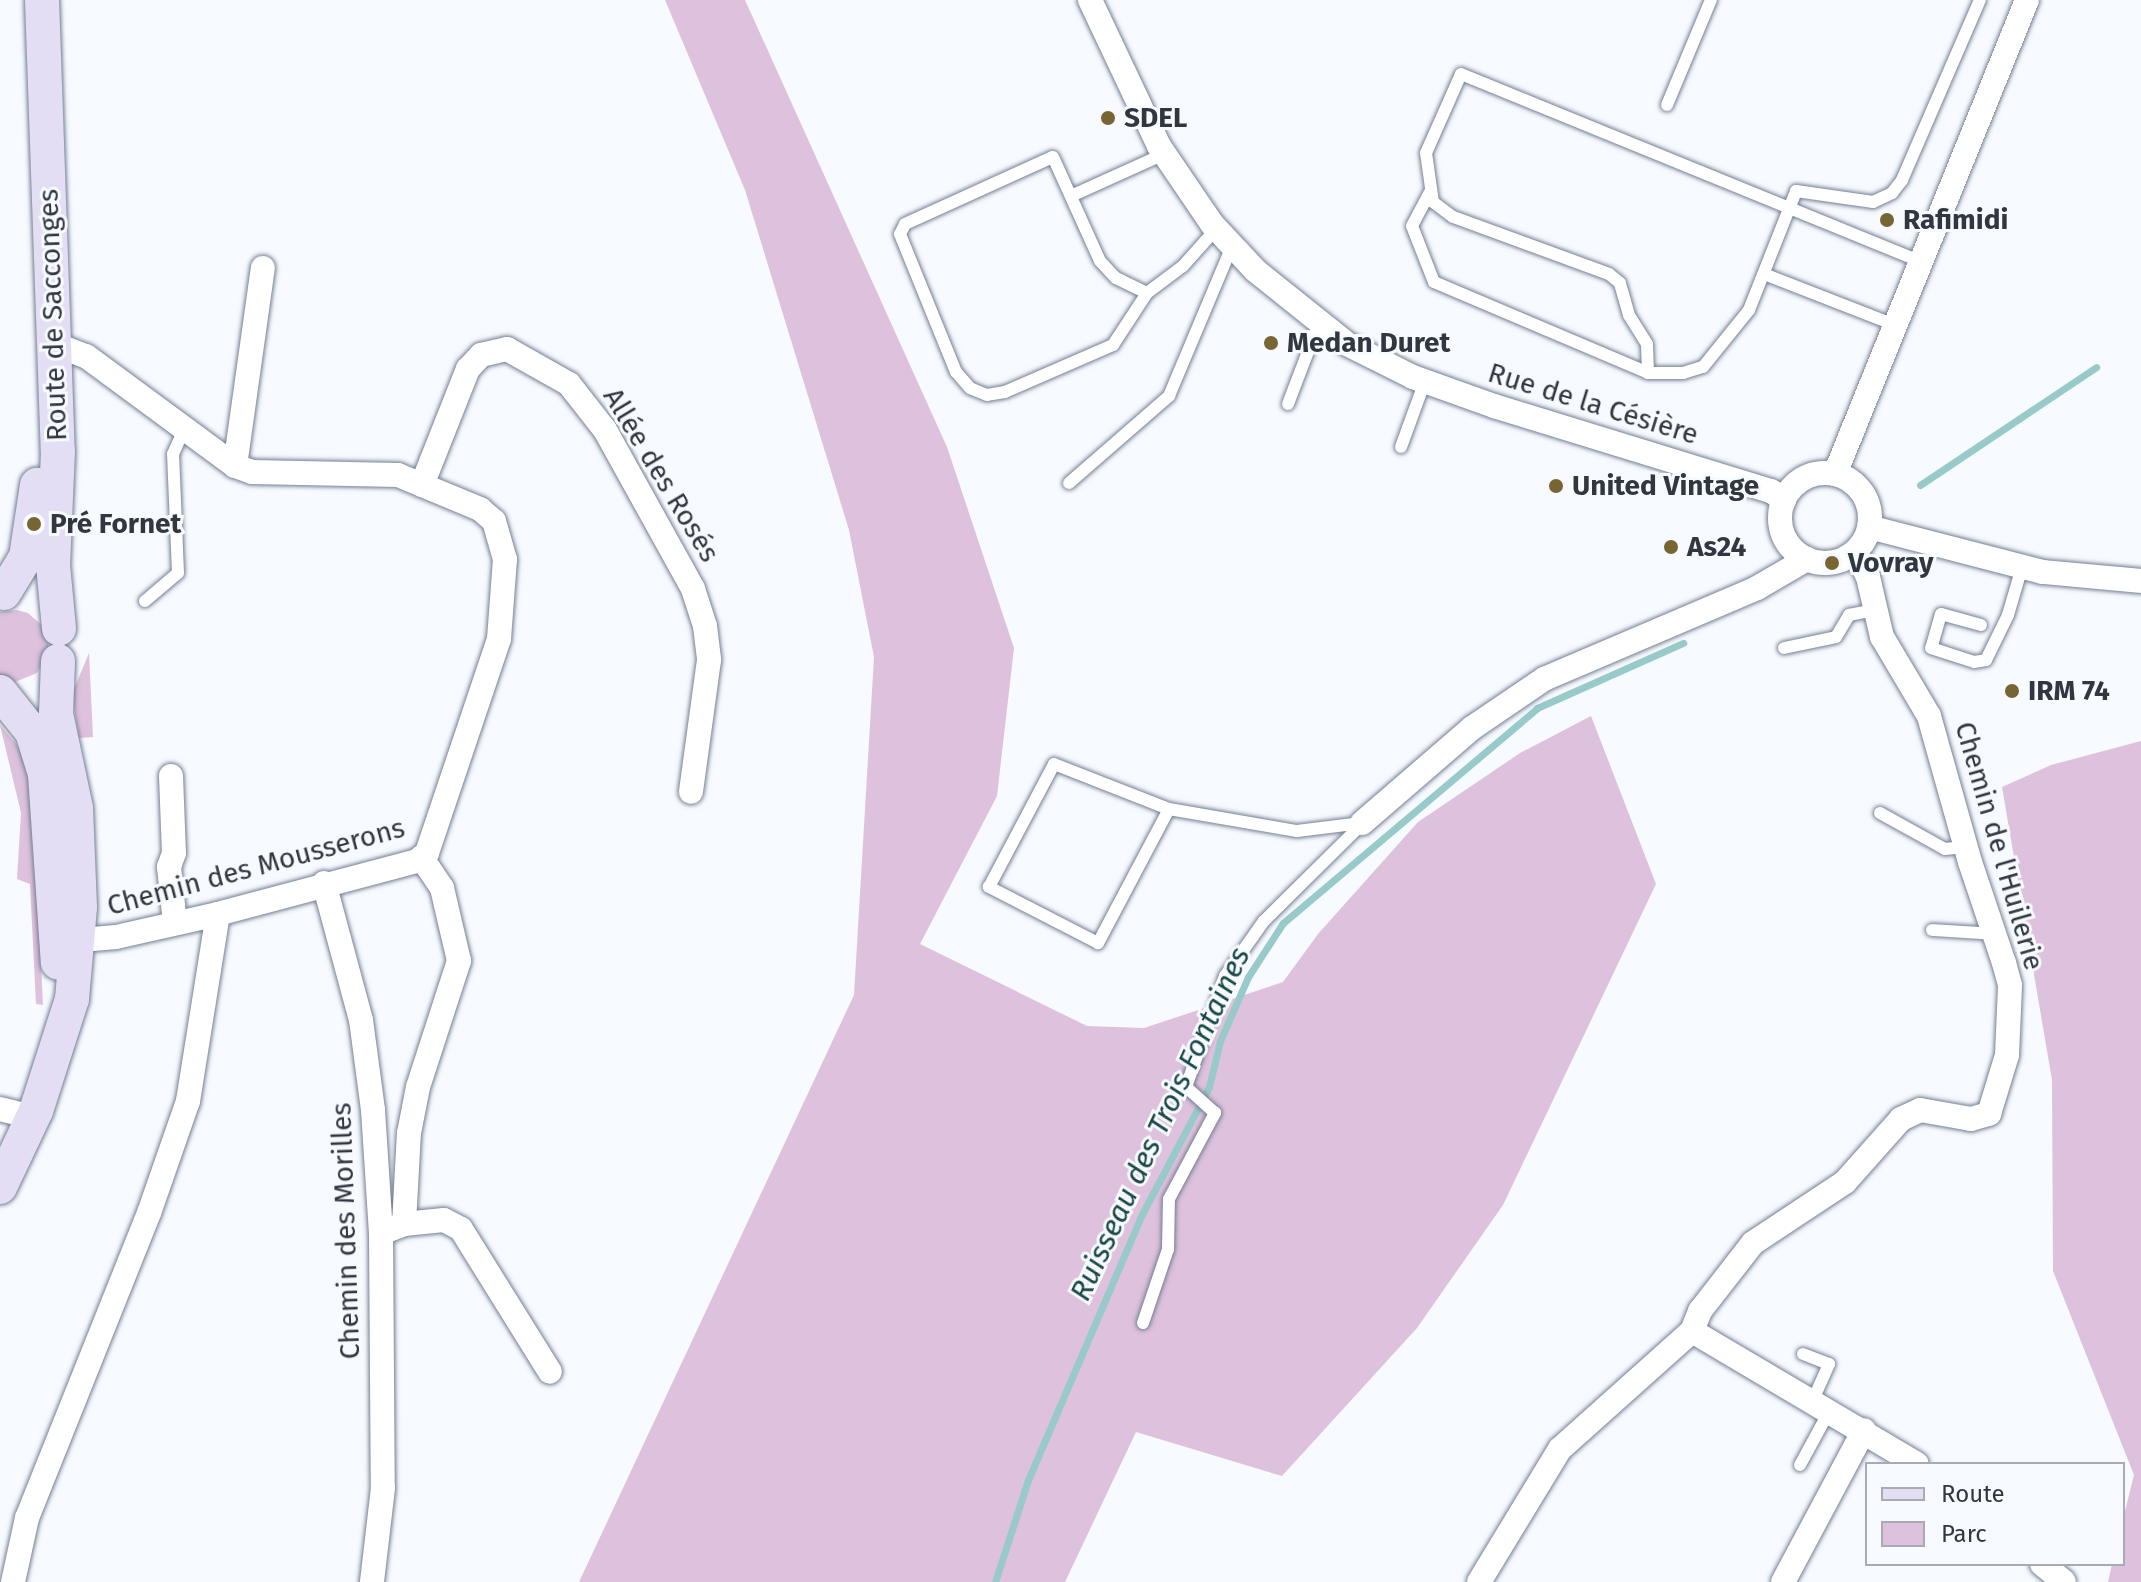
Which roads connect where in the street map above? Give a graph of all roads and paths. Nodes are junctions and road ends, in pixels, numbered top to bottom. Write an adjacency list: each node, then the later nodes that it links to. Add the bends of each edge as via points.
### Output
1 (20, 0): 35 (street, Route de Sacconges, via 38,480 26,557)
2 (42, 0): 19 (street, Route de Sacconges)
3 (1090, 0): 8 (street, Rue de la Césière)
4 (1711, 0): 7 (lane)
5 (1980, 0): 11 (lane, via 1892,193 1873,202 1853,202 1796,191)
6 (2027, 0): 13 (street)
7 (1667, 105)
8 (1164, 154): 10 (lane); 12 (street, Rue de la Césière)
9 (1430, 192): 11 (lane, via 1426,153 1461,74); 20 (lane, via 1433,202 1453,217 1609,274 1620,283 1629,315 1647,344); 20 (lane, via 1412,226 1434,282)
10 (1071, 196): 16 (lane, via 1100,261 1116,278); 16 (lane, via 1053,157 905,224 901,246 956,372 970,388 987,395 1005,392 1113,345)
11 (1788, 208): 13 (lane); 15 (lane)
12 (1224, 237): 16 (lane); 17 (street, Rue de la Césière); 27 (lane, via 1169,396)
13 (1919, 261): 18 (street)
14 (263, 268): 25 (street)
15 (1764, 274): 18 (lane); 20 (lane, via 1749,310 1703,367)
16 (1147, 293)
17 (1319, 323): 21 (street, Rue de la Césière, via 1347,344); 22 (lane)
18 (1892, 324): 26 (street)
19 (54, 344): 23 (street, Chemin des Mousserons, via 86,356); 39 (street, Route de Sacconges)
20 (1648, 373)
21 (1425, 381): 24 (lane); 29 (street, Rue de la Césière, via 1771,491)
22 (1288, 404)
23 (184, 429): 25 (street, Chemin des Mousserons); 36 (lane, via 173,454 178,573)
24 (1401, 447)
25 (235, 466): 28 (street, Chemin des Mousserons, via 252,472 374,472)
26 (1835, 474): 29 (street, via 1800,481); 30 (street, via 1859,488 1870,513)
27 (1069, 483)
28 (422, 485): 43 (street, Allée des Rosés, via 468,369 481,355 507,349 569,384 620,456 693,589 705,626 709,660); 48 (street, Chemin des Mousserons, via 480,509 494,521 505,559 499,639)
29 (1784, 500): 32 (street, via 1780,514 1786,540)
30 (1869, 527): 31 (street); 33 (street)
31 (1855, 552): 32 (street, via 1832,563); 37 (street, Chemin de l'Huilerie, via 1868,577)
32 (1807, 559): 46 (street, via 1757,588 1544,679 1472,728)
33 (2022, 567): 34 (street); 38 (lane, via 2008,615 1986,660 1974,662 1931,648 1941,614)
34 (2141, 581)
35 (2, 594): 39 (street, via 38,601)
36 (145, 601)
37 (1874, 610): 40 (lane, via 1849,615 1836,637); 47 (street, Chemin de l'Huilerie, via 1890,655 1929,716)
38 (1981, 625)
39 (58, 645): 41 (street, via 33,687); 54 (street, Route de Sacconges, via 56,714 76,808)
40 (1784, 648)
41 (0, 692): 54 (street, Route de Sacconges, via 32,732 45,774 56,909)
42 (171, 776): 51 (street, via 174,853 169,867)
43 (691, 792)
44 (1169, 809): 44 (lane, via 1054,764 989,887 1098,943); 46 (lane, via 1297,831)
45 (1880, 813): 47 (lane, via 1945,849)
46 (1362, 823): 59 (lane, via 1242,948 1213,1007 1186,1087 1215,1113 1169,1199 1168,1249)
47 (1965, 847): 53 (street, Chemin de l'Huilerie)
48 (421, 857): 49 (street, Chemin des Mousserons); 57 (street, via 446,900 459,961 418,1087 409,1133)
49 (324, 883): 50 (street, Chemin des Mousserons); 58 (street, Chemin des Morilles, via 361,1020)
50 (218, 914): 51 (street, Chemin des Mousserons); 68 (street, via 188,1101 27,1518)
51 (175, 923): 54 (street, Chemin des Mousserons)
52 (1932, 930): 53 (lane)
53 (1995, 934): 60 (street, Chemin de l'Huilerie, via 2010,985 2011,1019 1995,1107 1981,1118 1929,1110 1901,1119 1845,1182 1753,1243 1700,1311)
54 (68, 951): 55 (street, Route de Sacconges, via 72,999 59,1049)
55 (14, 1123): 56 (street, Route de Sacconges)
56 (0, 1187)
57 (404, 1224): 58 (street); 62 (street, via 444,1220 461,1229)
58 (381, 1233): 69 (street, Chemin des Morilles, via 383,1488)
59 (1143, 1323)
60 (1692, 1331): 63 (street); 70 (street, Chemin de l'Huilerie, via 1560,1449)
61 (1803, 1354): 63 (lane, via 1829,1364)
62 (550, 1372)
63 (1821, 1405): 64 (street); 66 (lane)
64 (1864, 1430): 65 (street); 71 (street)
65 (1914, 1462)
66 (1800, 1465)
67 (2044, 1566): 72 (street)
68 (13, 1582)
69 (372, 1582)
70 (1479, 1582)
71 (1783, 1582)
72 (2064, 1582)

